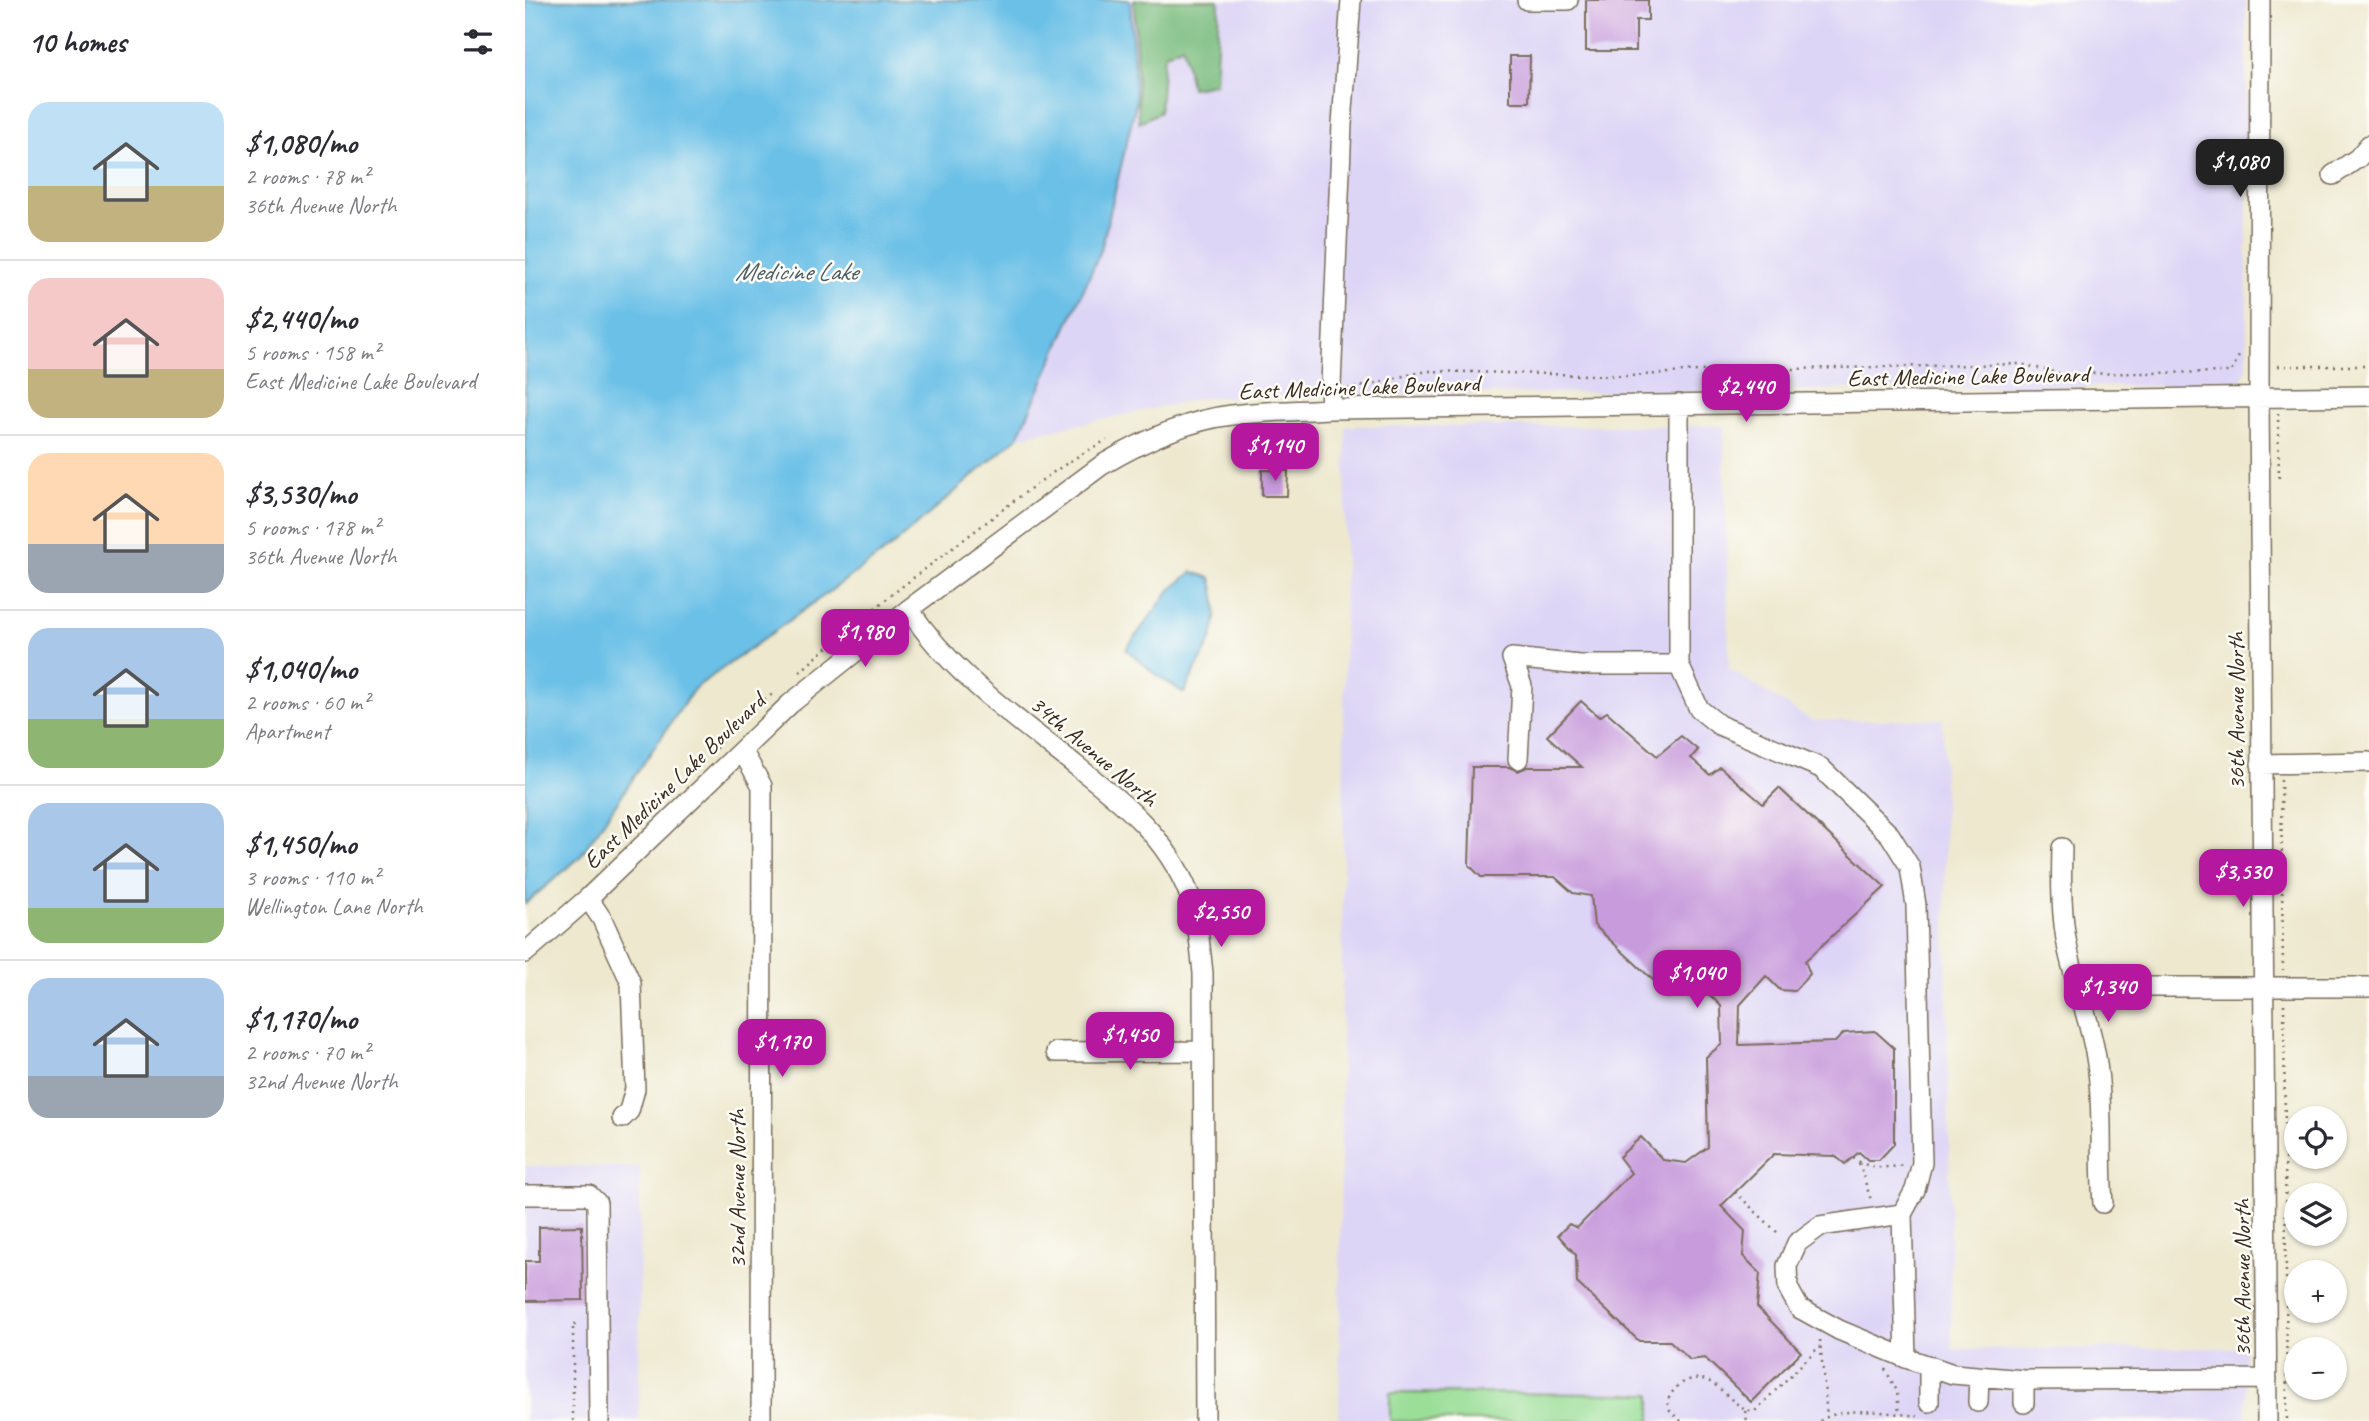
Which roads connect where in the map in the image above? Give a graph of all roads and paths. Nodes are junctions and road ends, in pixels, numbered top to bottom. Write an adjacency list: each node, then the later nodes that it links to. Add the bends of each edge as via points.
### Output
1 (1351, 0): 15 (street)
2 (1527, 0): 3 (street)
3 (1567, 0)
4 (2260, 0): 8 (street, 36th Avenue North)
5 (2369, 145): 6 (street)
6 (2333, 175)
7 (2242, 350): 10 (path)
8 (2268, 366): 9 (path); 10 (path); 13 (street, 36th Avenue North); 13 (path)
9 (2369, 366)
10 (2231, 372): 11 (path, via 2061,374 2021,364 1630,376 1429,371)
11 (1347, 389)
12 (2369, 396): 13 (street, East Medicine Lake Boulevard)
13 (2268, 397): 14 (street, East Medicine Lake Boulevard); 16 (path); 24 (street, 36th Avenue North)
14 (1679, 404): 15 (street, East Medicine Lake Boulevard); 19 (street)
15 (1330, 409): 17 (street, East Medicine Lake Boulevard, via 1231,415 1193,424 1130,449)
16 (2279, 481)
17 (909, 609): 21 (street, East Medicine Lake Boulevard, via 799,696); 31 (street, 34th Avenue North, via 948,660 1117,798 1147,826 1171,859 1189,895 1199,933)
18 (1546, 662): 19 (street); 20 (street); 20 (street, via 1512,658)
19 (1679, 665): 36 (street, via 1699,709 1719,725 1821,768 1890,835 1910,867 1916,905)
20 (1522, 686): 22 (street)
21 (743, 752): 26 (street, East Medicine Lake Boulevard); 60 (street, 32nd Avenue North, via 762,786)
22 (1518, 759)
23 (2369, 762): 24 (street)
24 (2271, 763): 28 (street, 36th Avenue North); 28 (path)
25 (2062, 848): 30 (street, via 2062,914)
26 (588, 898): 27 (street, East Medicine Lake Boulevard); 33 (street, via 631,984 635,1089 629,1111)
27 (525, 953)
28 (2274, 986): 29 (street); 30 (street, via 2130,987); 50 (street, 36th Avenue North); 66 (path)
29 (2369, 986)
30 (2080, 998): 39 (street, via 2097,1062)
31 (1203, 1051): 32 (street); 61 (street, 34th Avenue North)
32 (1056, 1052)
33 (622, 1118)
34 (1853, 1157): 35 (path)
35 (1859, 1162): 36 (path, via 1885,1167); 41 (path)
36 (1922, 1163): 40 (street)
37 (1735, 1192): 42 (path)
38 (525, 1195): 59 (street, via 589,1195 597,1203)
39 (2103, 1203)
40 (1902, 1214): 41 (street); 46 (street)
41 (1874, 1217): 46 (street, via 1820,1226 1797,1243 1787,1266 1788,1288 1799,1308)
42 (1782, 1238)
43 (586, 1324): 58 (path, via 573,1324)
44 (1820, 1336): 45 (path)
45 (1820, 1346): 55 (path, via 1755,1411); 57 (path)
46 (1906, 1358): 48 (street)
47 (1882, 1364): 56 (path, via 1897,1391)
48 (1929, 1367): 49 (street); 54 (street)
49 (1979, 1377): 51 (street); 52 (street)
50 (2267, 1379): 51 (street); 65 (street, 36th Avenue North)
51 (2024, 1380): 53 (street)
52 (1978, 1402)
53 (2024, 1403)
54 (1924, 1409): 56 (path)
55 (1745, 1411): 62 (path, via 1710,1381 1696,1378 1671,1392 1667,1402); 63 (path)
56 (1899, 1414): 57 (path)
57 (1827, 1416): 64 (path)
58 (573, 1421)
59 (599, 1421)
60 (761, 1421)
61 (1205, 1421)
62 (1681, 1421)
63 (1747, 1421)
64 (1821, 1421)
65 (2267, 1421)
66 (2287, 1421)

